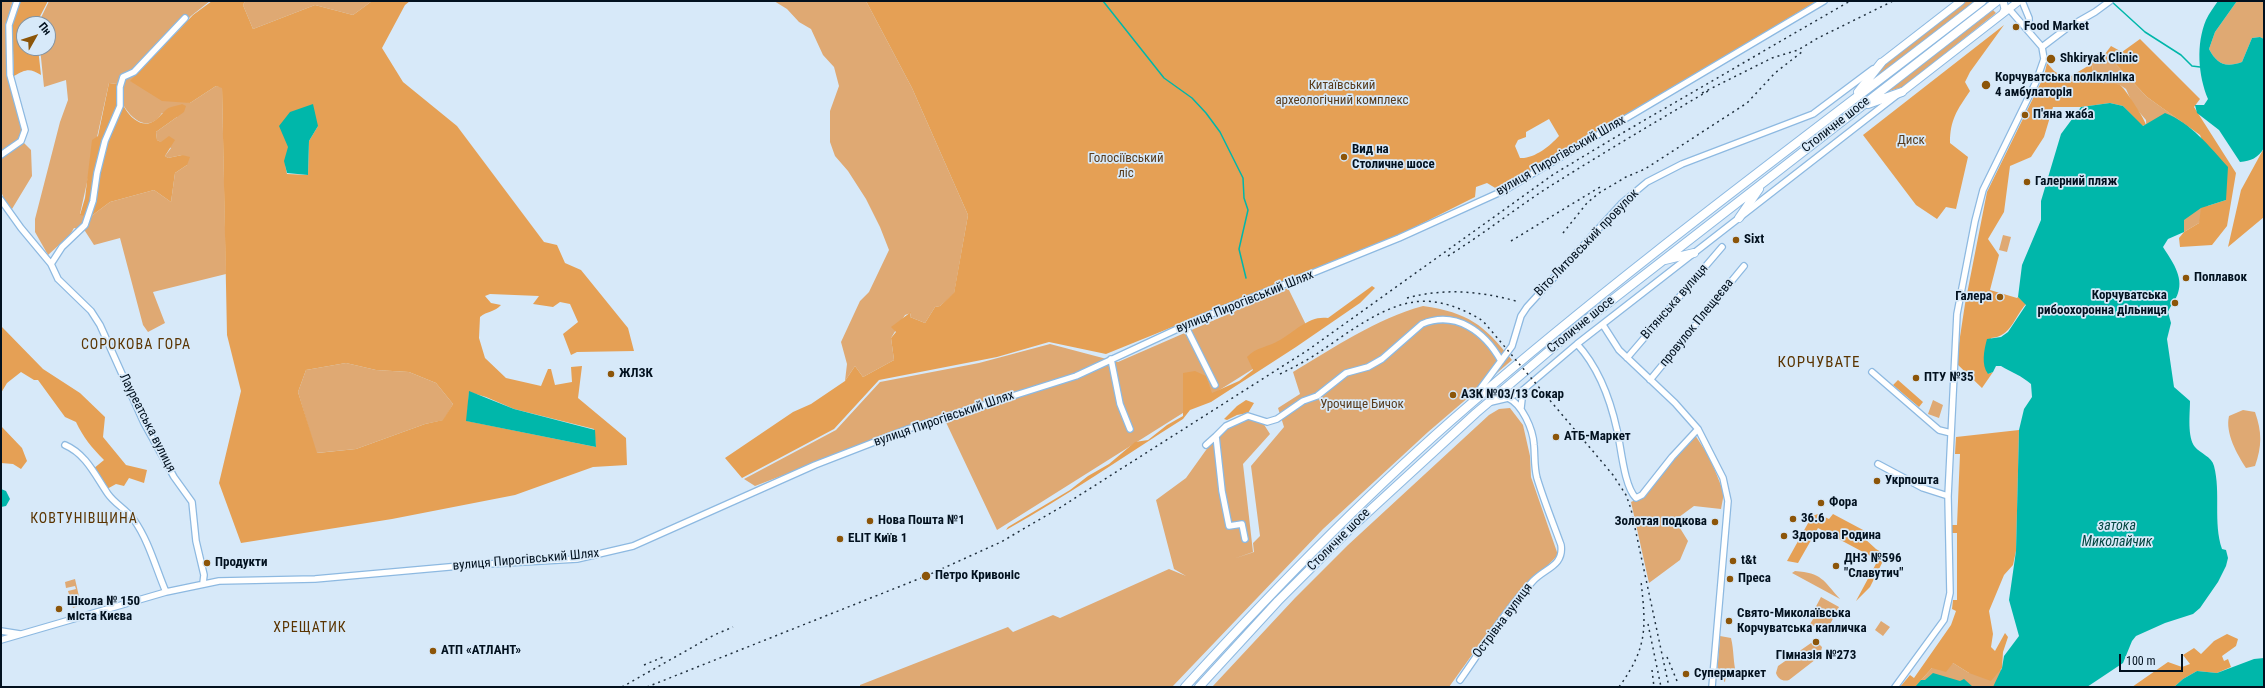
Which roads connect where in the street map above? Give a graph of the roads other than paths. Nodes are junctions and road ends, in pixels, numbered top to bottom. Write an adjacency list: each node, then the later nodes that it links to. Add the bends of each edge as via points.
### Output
1 (17, 1): 18 (street, via 9,25 10,74 25,130 22,141)
2 (1824, 1): 27 (street, вулиця Пирогівський Шлях, via 1505,190 1399,238)
3 (1961, 1): 14 (main road)
4 (1982, 1): 16 (highway, Столичне шосе)
5 (2003, 1): 10 (main road)
6 (2019, 1): 10 (main road)
7 (2022, 1): 12 (street, via 2029,18)
8 (2109, 1): 13 (street)
9 (1995, 3): 17 (highway, Столичне шосе)
10 (2006, 11): 12 (street); 15 (main road)
11 (185, 18): 25 (street, via 134,72 123,77 120,86 120,106 105,141 93,201 85,225 62,247)
12 (2028, 31): 13 (street)
13 (2042, 47): 43 (street, via 2042,68 1983,190 1975,221 1957,314)
14 (1881, 63): 16 (highway); 32 (street, Віто-Литовський провулок, via 1813,114 1682,164 1643,185 1622,204 1527,307 1521,316 1515,340)
15 (1902, 92): 17 (highway); 21 (street)
16 (1846, 106): 39 (highway, Столичне шосе, via 1570,320)
17 (1854, 111): 19 (highway, Столичне шосе)
18 (1, 155)
19 (1764, 182): 21 (highway); 24 (highway, Столичне шосе)
20 (2, 203): 25 (street, Лауреатська вулиця)
21 (1739, 218): 23 (street)
22 (1722, 247): 30 (street, Вітянська вулиця)
23 (1694, 253): 24 (highway); 28 (street)
24 (1662, 260): 38 (highway, Столичне шосе)
25 (51, 264): 50 (street, Лауреатська вулиця, via 58,279 91,311 100,324 144,424 174,477 192,502 196,540 204,575)
26 (1744, 266): 34 (street, провулок Плещеєва)
27 (1185, 325): 31 (street, вулиця Пирогівський Шлях); 35 (street)
28 (1602, 325): 29 (street); 30 (street)
29 (1577, 344): 36 (street); 42 (street, via 1596,368 1604,384 1617,429 1628,483 1636,498 1642,495)
30 (1627, 358): 34 (street)
31 (1111, 359): 41 (street, via 1120,404); 50 (street, вулиця Пирогівський Шлях, via 1076,376 908,429 815,465 659,535 605,554 577,559 471,565 315,579)
32 (1501, 361): 39 (street, Віто-Литовський провулок); 44 (street, via 1493,349 1467,324 1450,319 1429,321 1422,324 1382,359 1368,367 1346,373 1317,396 1303,401 1277,419 1267,422 1248,416 1226,426)
33 (1872, 372): 43 (street, via 1939,430)
34 (1650, 380): 42 (street)
35 (1215, 385)
36 (1523, 390): 37 (street); 40 (street, Острівна вулиця)
37 (1508, 398): 38 (street); 40 (street, Острівна вулиця)
38 (1488, 402): 57 (highway, Столичне шосе, via 1354,525 1278,601)
39 (1467, 407): 56 (highway, Столичне шосе, via 1310,553)
40 (1521, 410): 55 (street, Острівна вулиця, via 1534,444 1537,477 1562,554 1555,564 1534,580 1508,611)
41 (1130, 429)
42 (1698, 429): 58 (street, via 1724,478 1728,501)
43 (1951, 433): 48 (street)
44 (1216, 436): 46 (street); 49 (street, via 1229,526 1242,524)
45 (65, 445): 51 (street, via 76,450 88,463 112,500 134,520)
46 (1206, 445)
47 (1878, 464): 48 (street, via 1922,488)
48 (1948, 496): 59 (street, via 1948,607 1938,631)
49 (1245, 538)
50 (203, 583): 51 (street, вулиця Пирогівський Шлях)
51 (166, 592): 53 (street, вулиця Пирогівський Шлях)
52 (1, 631): 53 (street)
53 (22, 634): 54 (street, вулиця Пирогівський Шлях)
54 (1, 640)
55 (1460, 680)
56 (1185, 687)
57 (1199, 687)
58 (1712, 687)
59 (1895, 687)

